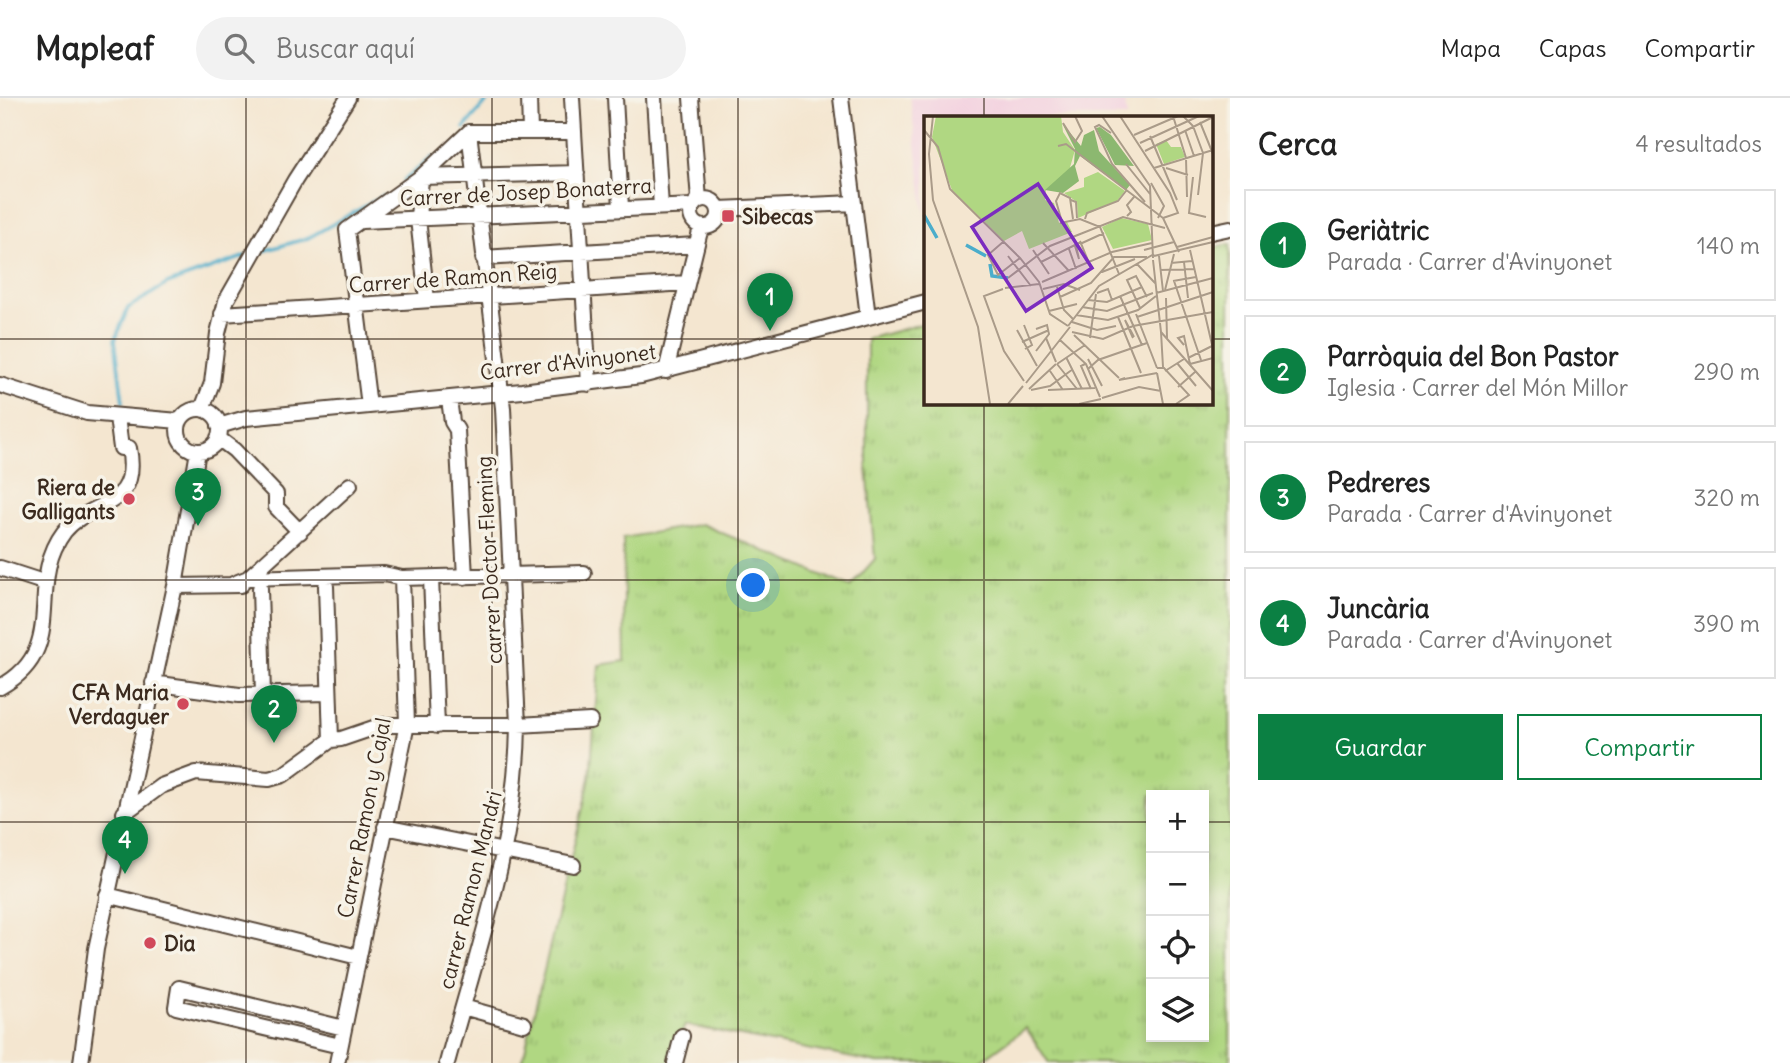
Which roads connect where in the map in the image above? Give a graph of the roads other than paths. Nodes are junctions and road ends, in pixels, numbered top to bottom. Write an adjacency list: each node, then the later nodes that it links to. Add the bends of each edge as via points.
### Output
1 (348, 98): 35 (street, via 260,240)
2 (529, 98): 9 (street)
3 (572, 98): 10 (street)
4 (615, 98): 17 (street)
5 (654, 98): 16 (street)
6 (691, 98): 14 (street)
7 (841, 98): 15 (street)
8 (469, 132): 9 (street); 12 (street, carrer Doctor Fleming); 13 (street)
9 (530, 132): 10 (street)
10 (575, 132): 11 (street)
11 (577, 173): 12 (street); 19 (street)
12 (474, 174): 13 (street); 20 (street, carrer Doctor Fleming)
13 (421, 177): 21 (street); 22 (street)
14 (696, 203): 16 (street, Carrer de Josep Bonaterra); 18 (street, via 715,202); 23 (street, via 691,215)
15 (854, 203): 18 (street); 36 (street)
16 (661, 207): 17 (street, Carrer de Josep Bonaterra)
17 (621, 208): 19 (street, Carrer de Josep Bonaterra)
18 (719, 209): 23 (street, via 716,224)
19 (579, 210): 20 (street, Carrer de Josep Bonaterra); 27 (street)
20 (479, 216): 21 (street, Carrer de Josep Bonaterra); 28 (street, carrer Doctor Fleming)
21 (418, 219): 22 (street, Carrer de Josep Bonaterra); 32 (street)
22 (362, 221): 34 (street, via 347,230)
23 (701, 227): 26 (street)
24 (1230, 228): 25 (street)
25 (1212, 232)
26 (696, 245): 27 (street); 29 (street)
27 (582, 252): 28 (street); 30 (street)
28 (483, 258): 31 (street, carrer Doctor Fleming)
29 (687, 283): 30 (street, Carrer de Ramon Reig); 37 (street)
30 (584, 289): 31 (street, Carrer de Ramon Reig); 38 (street)
31 (487, 296): 32 (street, Carrer de Ramon Reig); 40 (street, carrer Doctor Fleming)
32 (427, 300): 34 (street, Carrer de Ramon Reig)
33 (920, 303): 36 (street, Carrer d'Avinyonet)
34 (359, 306): 35 (street, Carrer de Ramon Reig); 42 (street)
35 (222, 314): 43 (street, via 212,383)
36 (868, 317): 37 (street, Carrer d'Avinyonet)
37 (666, 371): 38 (street, Carrer d'Avinyonet)
38 (589, 384): 40 (street, Carrer d'Avinyonet)
39 (0, 385): 44 (street, via 88,413)
40 (501, 393): 41 (street, Carrer d'Avinyonet); 53 (street, carrer Doctor Fleming)
41 (449, 399): 42 (street, Carrer d'Avinyonet); 52 (street, via 457,430)
42 (369, 406): 46 (street, Carrer d'Avinyonet, via 246,418)
43 (202, 409): 45 (street, via 189,411); 46 (street, via 214,415)
44 (117, 417): 45 (street); 56 (street, via 121,449 129,448 130,453 131,472 124,491 65,531 54,549)
45 (180, 421): 47 (street, via 181,441)
46 (218, 432): 47 (street, via 209,447); 49 (street, via 276,494 276,507)
47 (198, 451): 58 (street)
48 (350, 485): 49 (street)
49 (300, 532): 57 (street)
50 (0, 568): 56 (street)
51 (584, 573): 53 (street)
52 (465, 577): 53 (street); 55 (street)
53 (510, 577): 66 (street, carrer Doctor Fleming)
54 (402, 578): 55 (street); 57 (street, via 384,574); 59 (street, via 388,583); 65 (street, Carrer Ramon y Cajal)
55 (431, 578): 67 (street)
56 (46, 583): 60 (street, via 39,646 30,665)
57 (254, 583): 58 (street); 59 (street); 63 (street)
58 (175, 586): 61 (street)
59 (326, 586): 62 (street)
60 (4, 681)
61 (153, 683): 63 (street); 69 (street)
62 (329, 693): 63 (street); 68 (street)
63 (263, 695)
64 (590, 721): 66 (street)
65 (407, 724): 67 (street); 68 (street, via 382,724); 70 (street, Carrer Ramon y Cajal)
66 (518, 725): 67 (street); 71 (street, carrer Ramon Mandri, via 516,789)
67 (437, 726)
68 (331, 740): 69 (street, via 283,775 269,779 196,773 161,786)
69 (124, 813): 73 (street)
70 (385, 827): 71 (street); 74 (street, Carrer Ramon y Cajal)
71 (502, 852): 72 (street); 75 (street, carrer Ramon Mandri)
72 (573, 865)
73 (107, 895): 74 (street); 81 (street)
74 (358, 957): 77 (street, Carrer Ramon y Cajal)
75 (463, 1007): 76 (street); 83 (street, carrer Ramon Mandri)
76 (524, 1024)
77 (344, 1028): 79 (street, Carrer Ramon y Cajal); 79 (street, via 179,989 176,1007)
78 (682, 1035): 80 (street)
79 (340, 1046): 82 (street, Carrer Ramon y Cajal)
80 (676, 1062)
81 (82, 1063)
82 (337, 1063)
83 (447, 1063)

